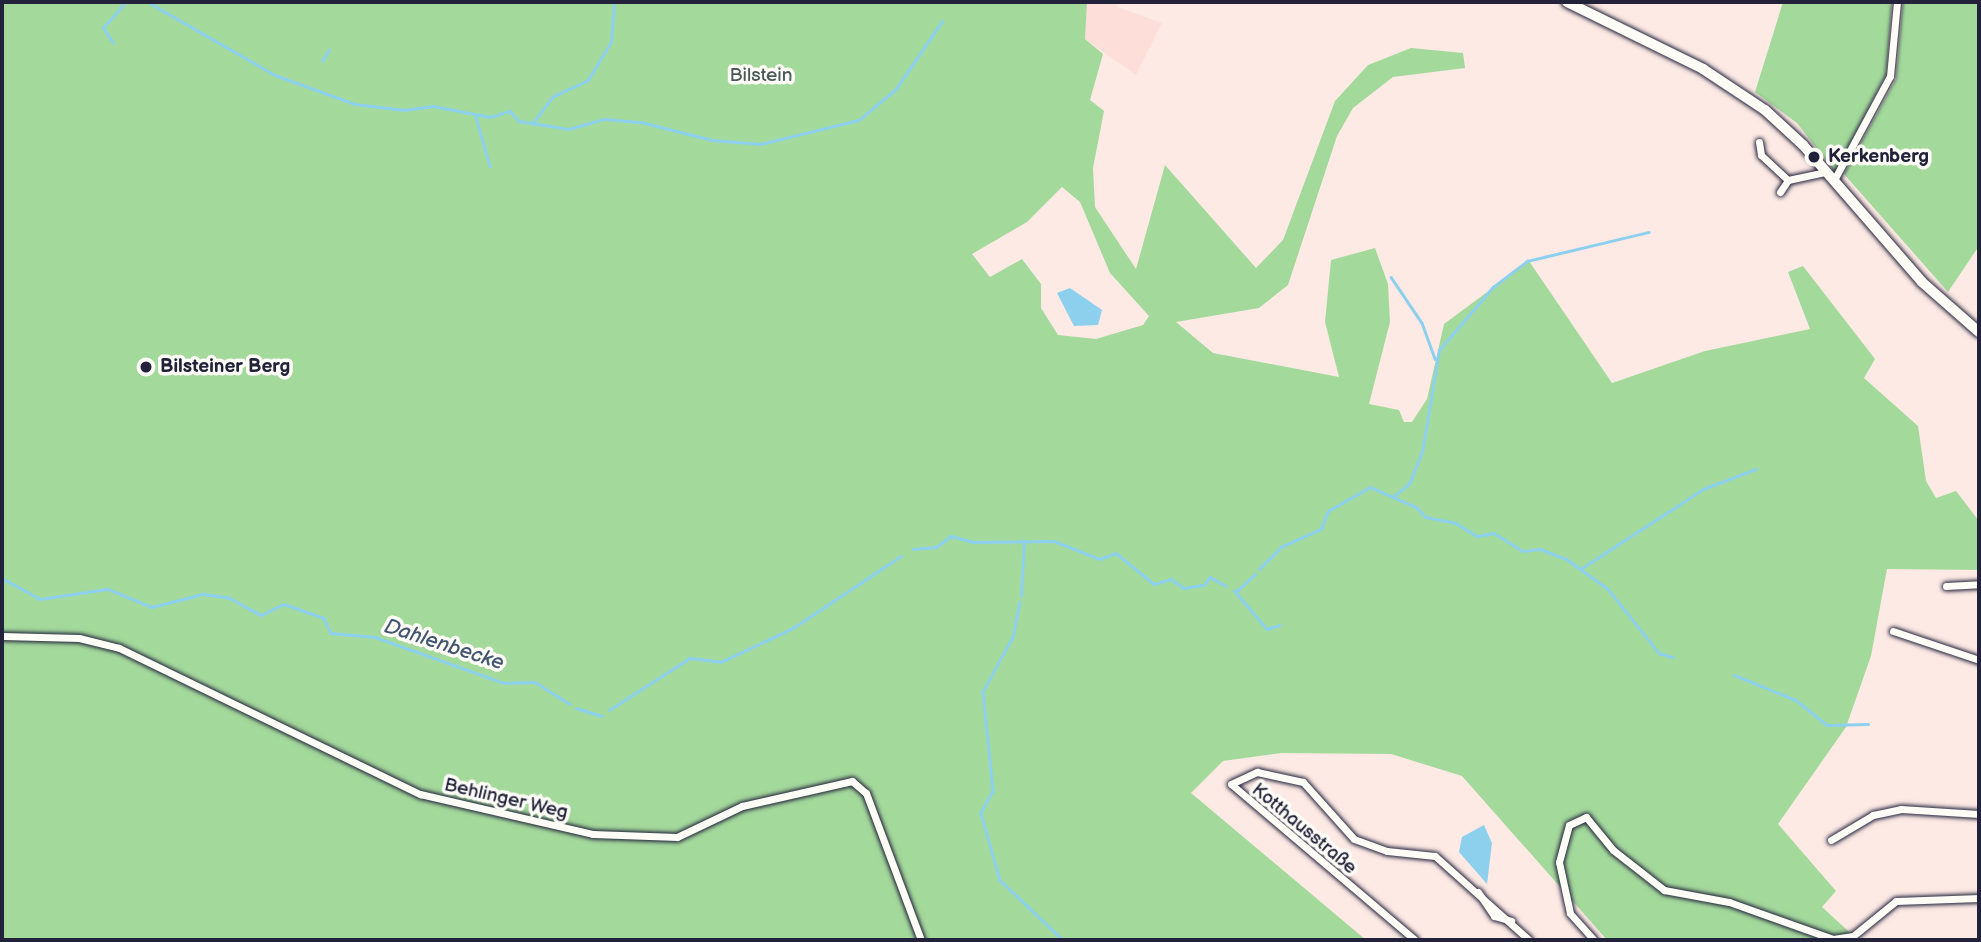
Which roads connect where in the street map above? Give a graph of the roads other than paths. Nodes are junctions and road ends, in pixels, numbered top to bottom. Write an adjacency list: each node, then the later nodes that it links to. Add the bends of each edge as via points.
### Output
1 (1567, 2): 4 (main road, via 1727,83 1790,131)
2 (1897, 2): 6 (street, via 1890,76)
3 (1759, 142): 5 (street, via 1761,155)
4 (1827, 172): 5 (street); 6 (main road)
5 (1788, 180): 7 (street)
6 (1835, 180): 8 (main road, via 1922,282)
7 (1780, 192)
8 (1979, 332)
9 (1979, 584): 10 (street)
10 (1946, 586)
11 (1893, 631): 13 (street)
12 (2, 636): 17 (street, Behlinger Weg, via 79,638 119,648 420,794 593,834 677,837 753,803 852,781 866,793)
13 (1979, 660)
14 (1979, 814): 15 (street, via 1901,810 1873,816)
15 (1831, 840)
16 (1979, 898): 20 (street, via 1896,901 1853,936 1810,933 1729,902 1664,890 1605,843 1586,817 1569,825 1559,862 1570,913)
17 (921, 940)
18 (1415, 940): 19 (street, Kotthausstraße, via 1231,784 1257,772 1291,776 1354,839 1387,851 1435,856 1478,892 1494,916 1512,922)
19 (1529, 940)
20 (1594, 940)

